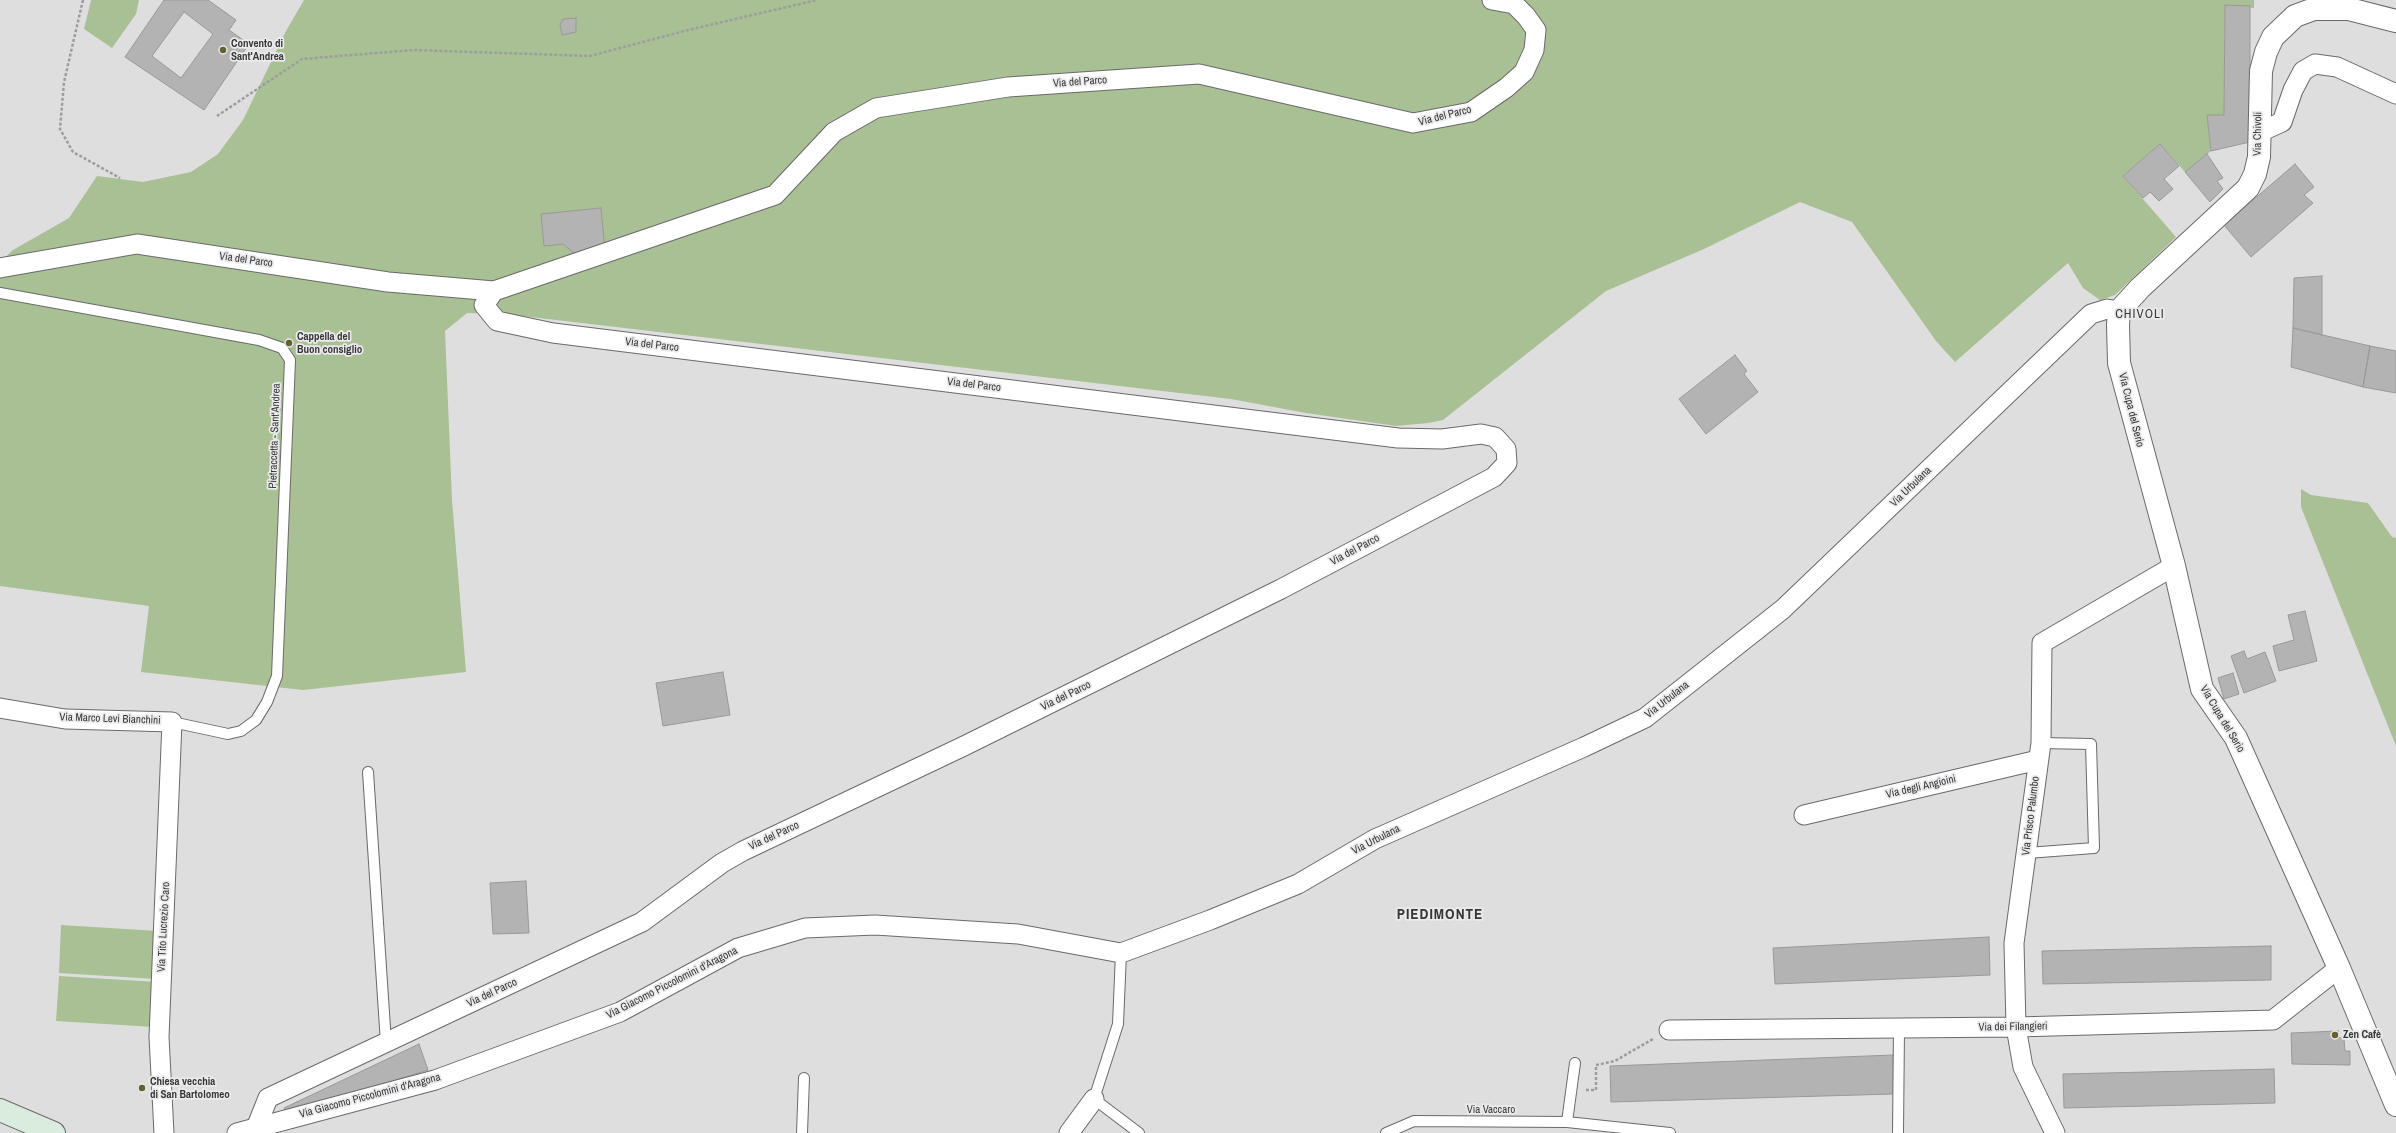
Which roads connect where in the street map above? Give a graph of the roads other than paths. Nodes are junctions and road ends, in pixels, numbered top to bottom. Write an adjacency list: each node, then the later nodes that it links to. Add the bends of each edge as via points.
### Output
1 (1492, 0): 6 (street, Via del Parco, via 1514,4 1526,16 1536,30 1534,50 1524,72 1471,112 1412,124 1199,74 1008,87 876,108 834,132 776,195)
2 (2396, 21): 4 (street, Via Chivoli, via 2349,9 2332,8 2314,9 2295,16 2273,37 2266,52 2259,84)
3 (2396, 94): 4 (street, via 2337,67 2315,64 2303,71 2293,90 2282,122)
4 (2260, 132): 8 (street, Via Chivoli, via 2259,157 2248,188 2170,259)
5 (0, 268): 6 (street, Via del Parco, via 137,244 388,282)
6 (494, 291): 21 (street, Via del Parco, via 484,305 497,320 553,333 1398,438 1442,439 1481,434 1495,437 1506,449 1507,464 1494,477 1281,589 964,746 743,851 722,863 642,922)
7 (0, 293): 11 (lane, Pietraccetta - Sant'Andrea, via 259,340 282,348 290,360 277,676 267,702 256,720 241,731 228,734)
8 (2119, 311): 9 (street, Via Cupa del Serio, via 2118,363); 16 (street, Via Urbulana, via 2106,309 2091,314 1783,609 1645,718 1375,838 1298,884)
9 (2174, 566): 12 (street, Via Prisco Palumbo, via 2042,643); 17 (street, Via Cupa del Serio, via 2202,689 2236,738)
10 (0, 708): 11 (street, Via Marco Levi Bianchini, via 65,719)
11 (172, 722): 30 (street, Via Tito Lucrezio Caro, via 159,1037)
12 (2039, 752): 14 (street, Via degli Angioini); 15 (street, Via Prisco Palumbo); 15 (lane, via 2091,744 2094,848)
13 (368, 772): 21 (lane)
14 (1804, 815)
15 (2027, 853): 18 (street, Via Prisco Palumbo, via 2014,943)
16 (1121, 953): 24 (lane, via 1118,1024); 28 (street, Via Giacomo Piccolomini d'Aragona, via 1018,934 875,925 805,928 738,948 620,1012 442,1077)
17 (2339, 968): 18 (street, Via dei Filangieri, via 2273,1020); 25 (street, Via Cupa del Serio)
18 (2016, 1027): 19 (street, Via dei Filangieri); 38 (street, Via Prisco Palumbo, via 2023,1067)
19 (1899, 1028): 20 (street, Via dei Filangieri); 37 (lane)
20 (1669, 1030)
21 (386, 1043): 28 (street, Via del Parco, via 268,1098)
22 (1575, 1062): 27 (lane)
23 (804, 1078): 32 (lane)
24 (1094, 1099): 33 (street); 34 (lane)
25 (2396, 1105)
26 (0, 1110): 29 (main road)
27 (1567, 1122): 35 (lane, Via Vaccaro, via 1414,1121); 36 (lane, Via Vaccaro)
28 (256, 1128): 31 (street, Via Giacomo Piccolomini d'Aragona)
29 (54, 1133)
30 (164, 1133)
31 (237, 1133)
32 (802, 1133)
33 (1069, 1133)
34 (1139, 1133)
35 (1386, 1133)
36 (1670, 1133)
37 (1898, 1133)
38 (2055, 1133)

